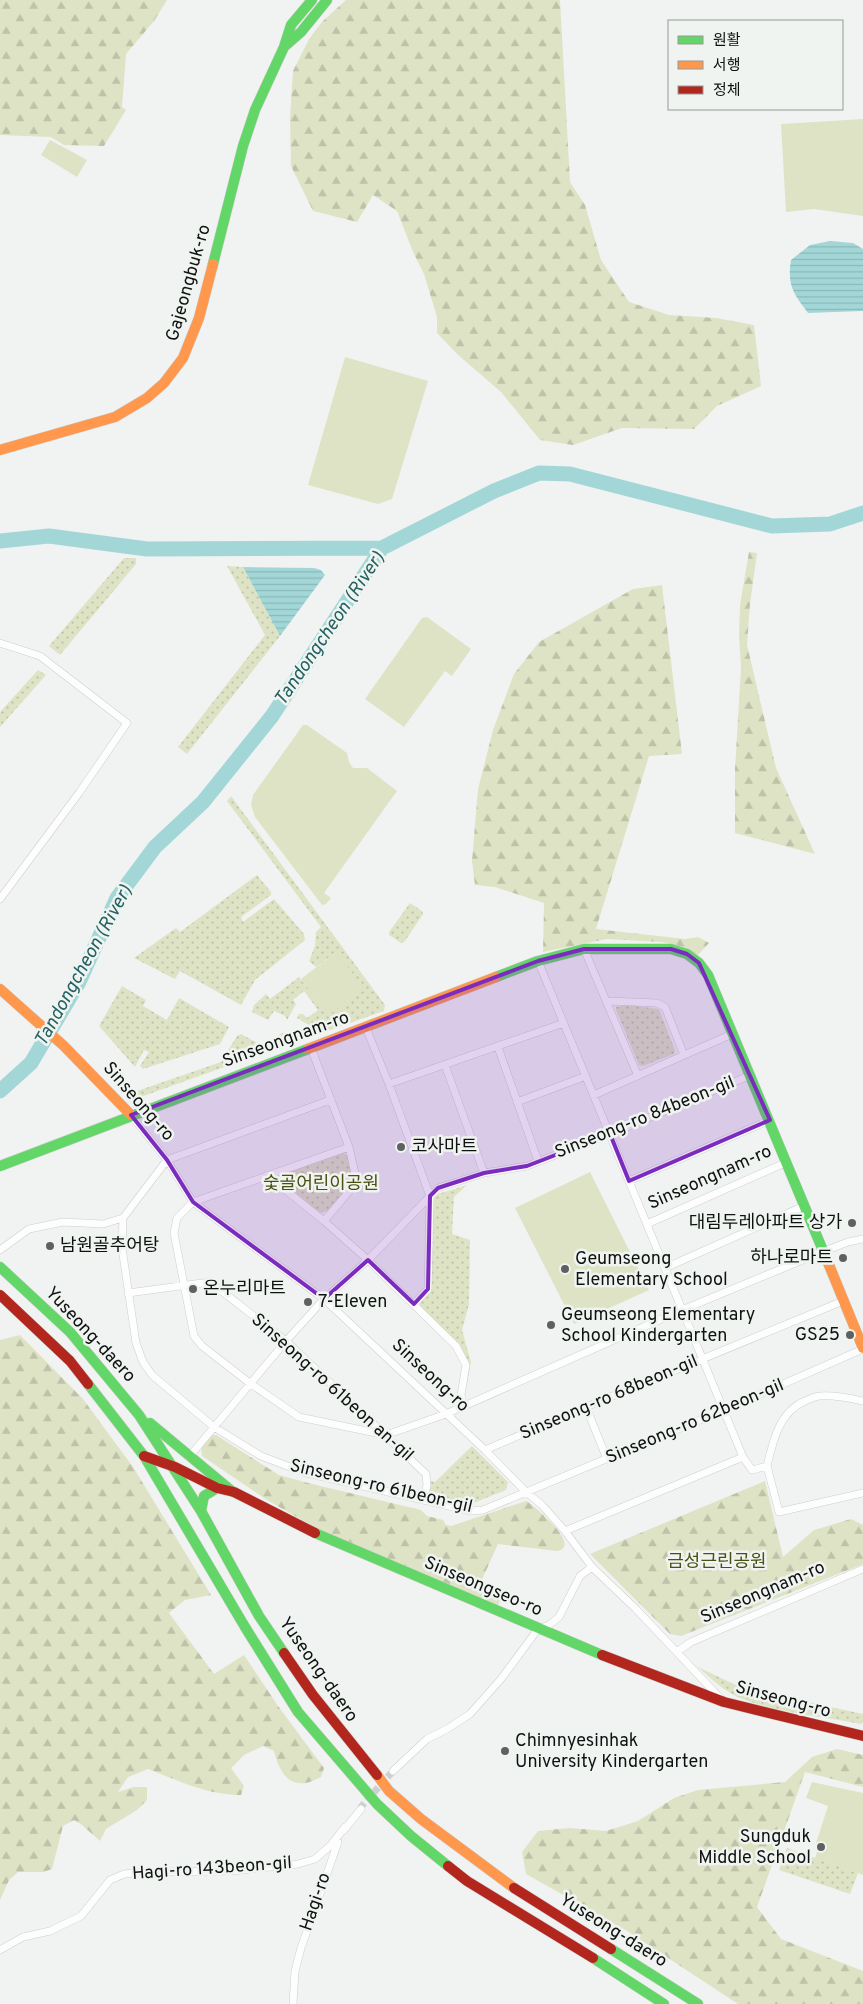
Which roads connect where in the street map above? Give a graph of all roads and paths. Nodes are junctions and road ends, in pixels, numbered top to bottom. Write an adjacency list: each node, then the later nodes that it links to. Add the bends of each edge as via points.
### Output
1 (312, 0): 3 (main road, Gajeongbuk-ro, via 290,25)
2 (327, 0): 3 (main road, Gajeongbuk-ro)
3 (284, 47): 4 (main road, Gajeongbuk-ro, via 255,110 243,146 207,290 183,358 164,383 147,398 115,417)
4 (0, 450)
5 (0, 643): 6 (street, via 40,656 127,724)
6 (0, 899)
7 (584, 949): 8 (main road, Sinseongnam-ro); 10 (street); 13 (main road, Sinseongnam-ro, via 671,949 688,954 708,975)
8 (538, 961): 11 (street); 12 (main road, Sinseongnam-ro)
9 (0, 989): 25 (main road, Sinseong-ro, via 64,1046)
10 (607, 1001): 16 (street, via 657,1003 665,1007); 20 (street)
11 (564, 1023): 14 (street); 19 (street)
12 (366, 1028): 15 (main road, Sinseongnam-ro); 21 (street)
13 (732, 1034): 16 (street); 18 (main road, Sinseongnam-ro)
14 (498, 1047): 17 (street); 24 (street, Sinseong-ro 84beon-gil)
15 (311, 1048): 23 (street); 25 (main road, Sinseongnam-ro)
16 (684, 1055): 20 (street)
17 (445, 1065): 21 (street); 33 (street)
18 (750, 1075): 26 (main road, Sinseongnam-ro); 27 (street, Sinseong-ro 84beon-gil)
19 (586, 1076): 22 (street); 24 (street)
20 (638, 1076): 22 (street)
21 (389, 1084): 36 (street)
22 (594, 1095): 27 (street)
23 (330, 1100): 28 (street); 29 (street)
24 (517, 1102): 30 (street, Sinseong-ro 84beon-gil)
25 (131, 1115): 29 (street, Sinseong-ro); 32 (main road, Sinseongnam-ro)
26 (770, 1120): 31 (main road, Sinseongnam-ro); 35 (street, Sinseongnam-ro)
27 (610, 1134): 30 (street, Sinseong-ro 84beon-gil); 35 (street)
28 (348, 1147): 34 (street); 40 (street, via 357,1182)
29 (167, 1160): 37 (street, Sinseong-ro); 39 (street)
30 (538, 1160): 33 (street, Sinseong-ro 84beon-gil, via 517,1168)
31 (787, 1162): 38 (main road, Sinseongnam-ro); 41 (street, Sinseongnam-ro)
32 (0, 1166)
33 (484, 1173): 36 (street, Sinseong-ro 84beon-gil, via 438,1188)
34 (267, 1175): 37 (street); 40 (street)
35 (629, 1181): 41 (street)
36 (430, 1196): 45 (street, Sinseong-ro 84beon-gil); 53 (street, via 428,1289)
37 (193, 1202): 48 (street, via 176,1218 174,1232); 51 (street, Sinseong-ro)
38 (804, 1206): 44 (main road, Sinseongnam-ro); 47 (street)
39 (123, 1218): 43 (street, via 103,1224 63,1222 29,1229); 49 (street, Sinseong-ro 61beon-gil, via 122,1248)
40 (324, 1221): 45 (street)
41 (647, 1224): 47 (street)
42 (863, 1239): 44 (street)
43 (0, 1250)
44 (822, 1252): 52 (main road, Sinseongnam-ro); 54 (street)
45 (368, 1260): 51 (street, Sinseong-ro 84beon-gil); 53 (street)
46 (0, 1268): 63 (main road, Yuseong-daero, via 70,1332)
47 (665, 1268): 54 (street)
48 (184, 1287): 49 (street, Sinseong-ro 61beon an-gil); 55 (street, Sinseong-ro 61beon an-gil, via 210,1282); 58 (street, via 194,1336)
49 (128, 1293): 65 (street, Sinseong-ro 61beon-gil, via 136,1343 143,1362 152,1375)
50 (0, 1295): 68 (main road, Yuseong-daero, via 70,1361)
51 (324, 1299): 55 (street, Sinseong-ro 84beon-gil); 64 (street, Sinseong-ro)
52 (843, 1301): 56 (main road, Sinseongnam-ro); 57 (street, Sinseong-ro 68beon-gil)
53 (414, 1304): 60 (street, via 456,1346 466,1365 461,1395)
54 (682, 1310): 57 (street); 60 (street)
55 (286, 1340): 58 (street, Sinseong-ro 84beon-gil); 66 (street, Sinseong-ro 61beon an-gil)
56 (863, 1349): 62 (street, Sinseong-ro 62beon-gil)
57 (703, 1359): 61 (street, Sinseong-ro 68beon-gil); 62 (street)
58 (251, 1384): 65 (street, Sinseong-ro 84beon-gil); 66 (street, via 299,1417)
59 (863, 1401): 73 (street, via 817,1396 801,1402 790,1410 780,1425)
60 (463, 1406): 64 (street)
61 (586, 1407): 67 (street, Sinseong-ro 68beon-gil); 72 (street)
62 (724, 1410): 70 (street); 72 (street, Sinseong-ro 62beon-gil)
63 (139, 1414): 69 (main road); 71 (main road, Yuseong-daero)
64 (446, 1414): 66 (street); 67 (street, Sinseong-ro)
65 (214, 1426): 69 (street, Sinseong-ro 84beon-gil); 79 (street, Sinseong-ro 61beon-gil, via 261,1456 306,1473)
66 (386, 1435): 79 (street, Sinseong-ro 61beon an-gil, via 426,1474)
67 (485, 1450): 77 (street, Sinseong-ro)
68 (144, 1456): 74 (main road); 93 (main road, Yuseong-daero, via 298,1712 377,1804 467,1881)
69 (189, 1457): 71 (main road, via 178,1461); 76 (main road)
70 (743, 1457): 73 (street, via 752,1470); 81 (street)
71 (168, 1458): 74 (main road, Yuseong-daero)
72 (607, 1459): 77 (street, Sinseong-ro 62beon-gil)
73 (767, 1466): 78 (street, via 779,1512)
74 (175, 1467): 75 (main road); 80 (main road, Yuseong-daero)
75 (217, 1488): 76 (main road); 80 (main road, via 204,1495)
76 (234, 1492): 84 (main road, Sinseongseo-ro, via 308,1530)
77 (526, 1492): 79 (street, Sinseong-ro 61beon-gil, via 482,1510 471,1511); 81 (street, Sinseong-ro)
78 (863, 1493)
79 (423, 1500)
80 (202, 1511): 94 (main road, Yuseong-daero, via 259,1616 313,1695 389,1791 421,1820 502,1880)
81 (565, 1531): 82 (street, Sinseong-ro)
82 (592, 1567): 84 (street, via 580,1576 559,1617); 85 (street, Sinseong-ro)
83 (863, 1569): 85 (street, Sinseongnam-ro, via 691,1642)
84 (538, 1628): 86 (main road, Sinseongseo-ro); 88 (street, via 502,1679 470,1714 427,1739)
85 (678, 1651): 86 (street, Sinseong-ro)
86 (724, 1702): 87 (main road, Sinseong-ro)
87 (863, 1736)
88 (393, 1771)
89 (361, 1809): 90 (street, Hagi-ro)
90 (345, 1827): 91 (street, Hagi-ro 143beon-gil, via 315,1859 298,1864 233,1871 124,1874 110,1880 82,1916 50,1931 23,1937); 92 (street, Hagi-ro, via 334,1848 301,1948 295,1971)
91 (0, 1950)
92 (293, 2004)
93 (664, 2004)
94 (698, 2004)

